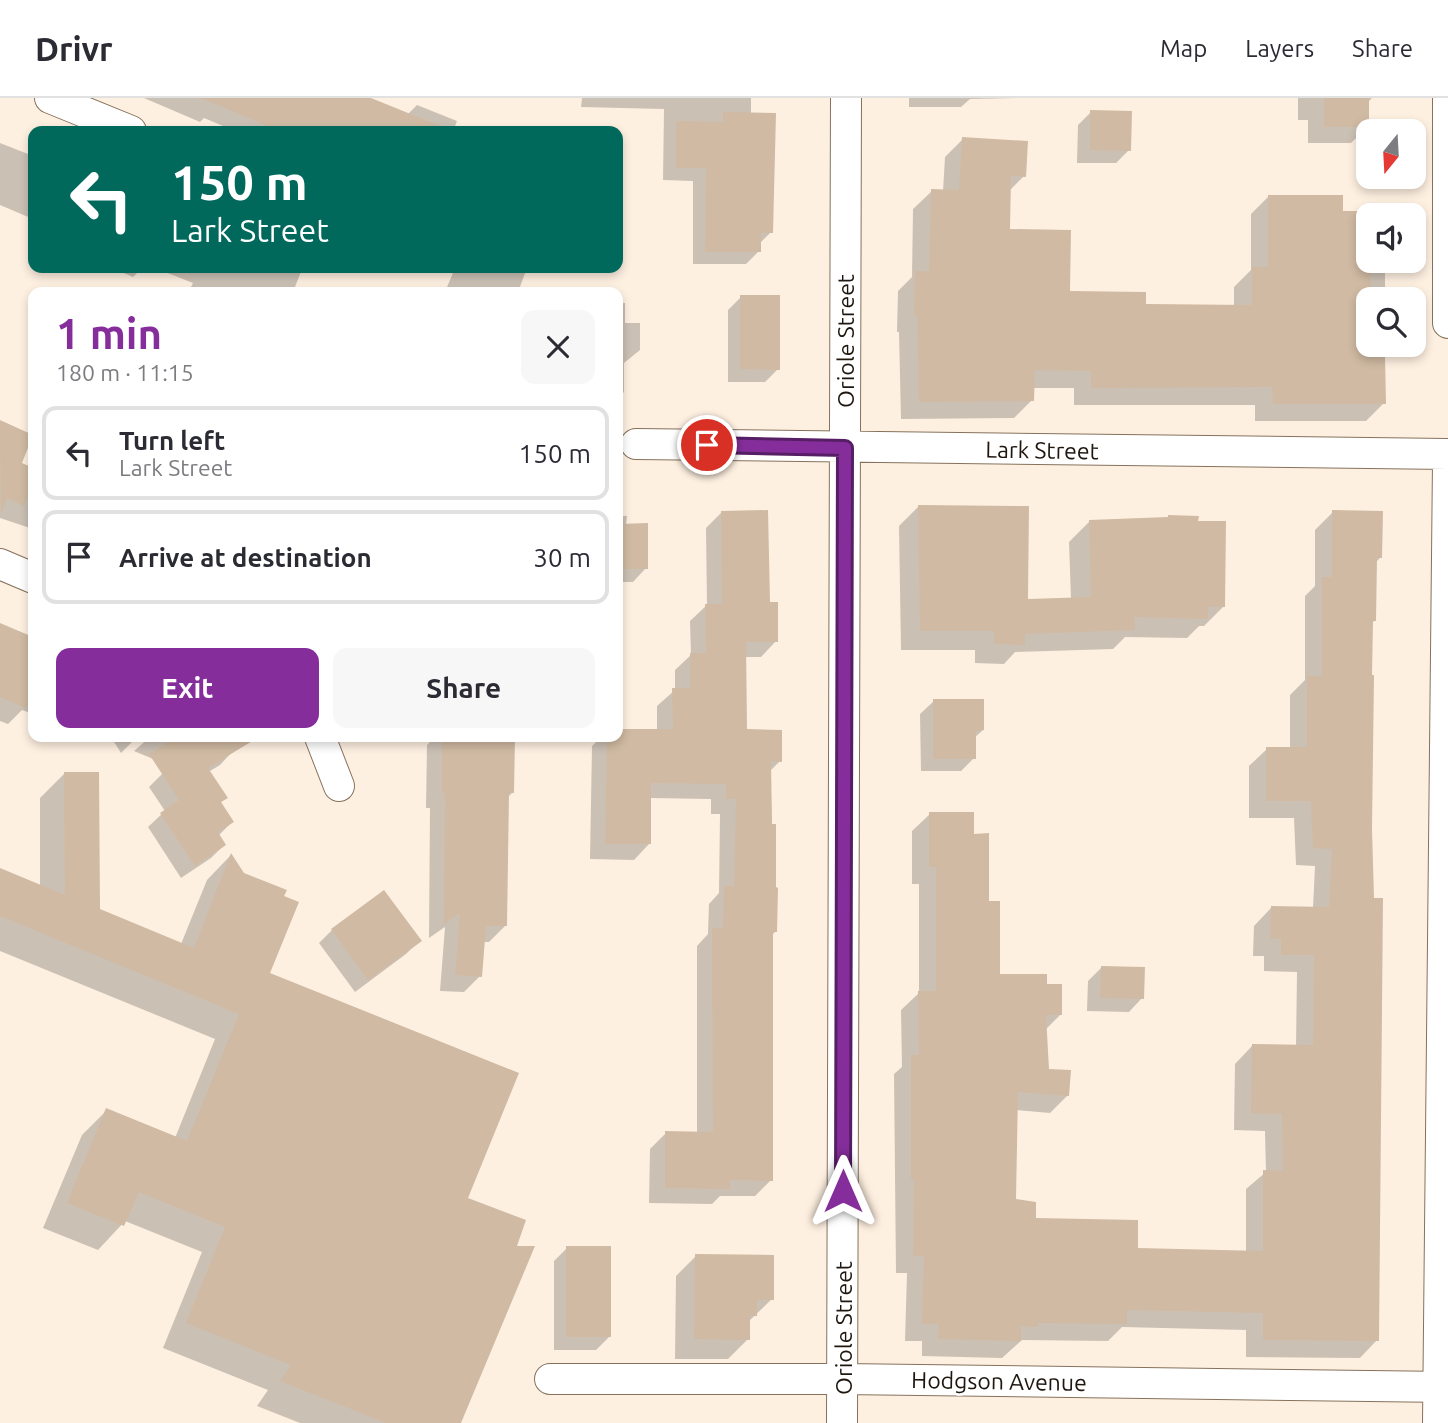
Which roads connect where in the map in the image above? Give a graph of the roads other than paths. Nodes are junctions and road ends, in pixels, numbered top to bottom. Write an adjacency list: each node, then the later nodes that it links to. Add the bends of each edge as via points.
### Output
1 (50, 98): 4 (street)
2 (846, 98): 7 (street, Oriole Street)
3 (1448, 98): 5 (street)
4 (119, 126)
5 (1448, 323)
6 (636, 444): 7 (street, Lark Street)
7 (845, 448): 8 (street, Lark Street); 15 (street, Oriole Street)
8 (1448, 454)
9 (1448, 461): 16 (street)
10 (0, 564): 11 (street)
11 (28, 576)
12 (322, 742): 13 (street)
13 (339, 786)
14 (550, 1379): 15 (street, Hodgson Avenue)
15 (843, 1379): 16 (street, Hodgson Avenue); 17 (street, Oriole Street)
16 (1443, 1387): 18 (street)
17 (842, 1423)
18 (1438, 1423)

